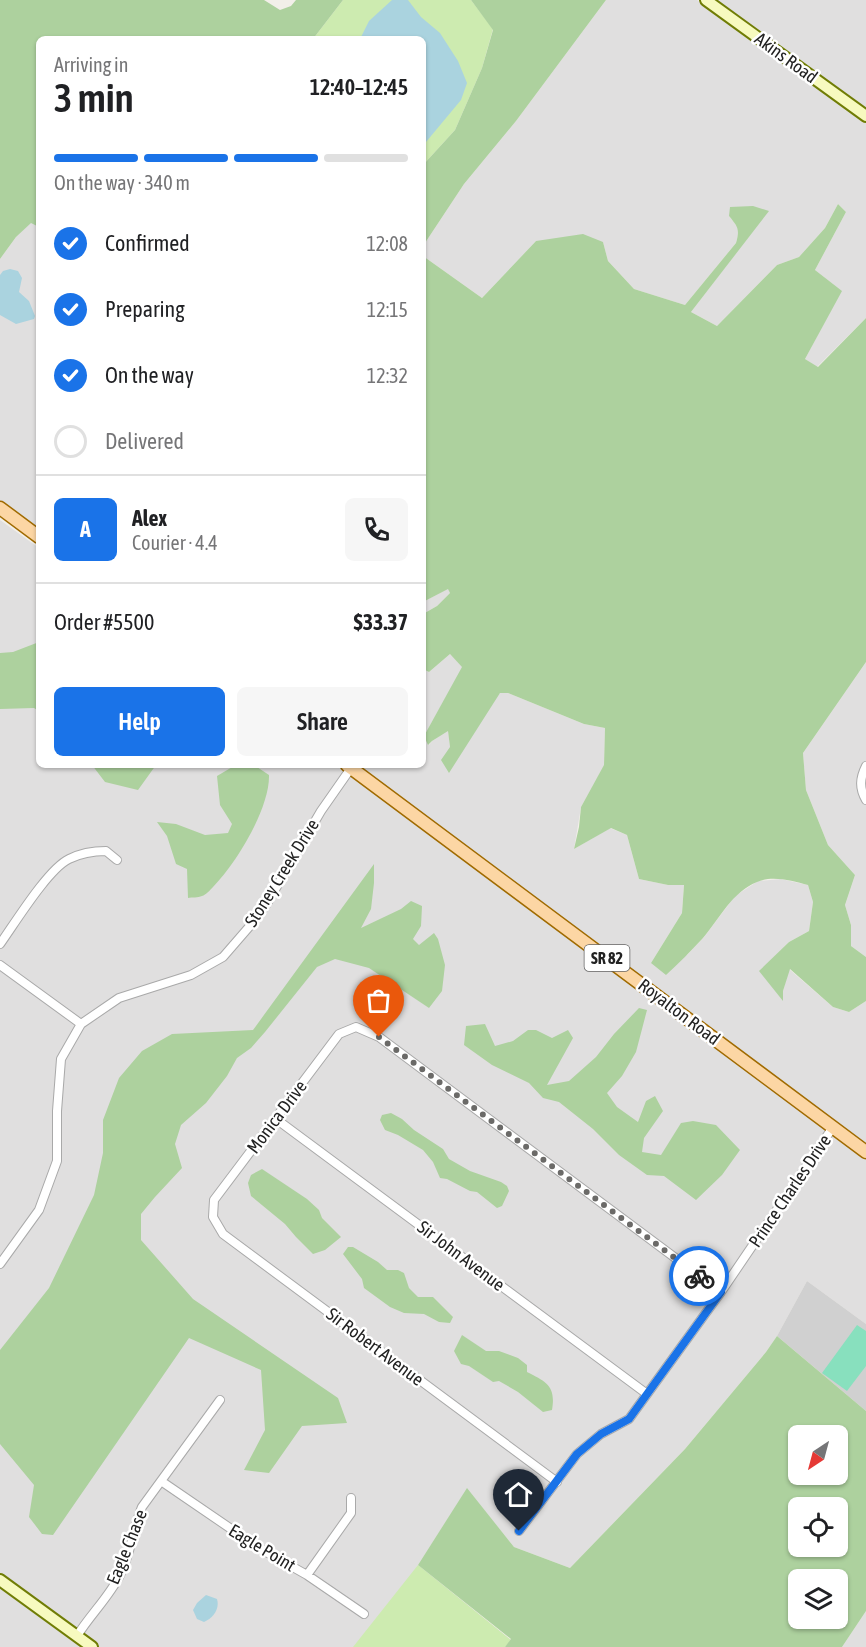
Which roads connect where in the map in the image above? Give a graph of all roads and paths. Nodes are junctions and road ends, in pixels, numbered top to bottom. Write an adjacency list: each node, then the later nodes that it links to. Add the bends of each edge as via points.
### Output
1 (706, 0): 2 (street, Akins Road)
2 (866, 116)
3 (1, 509): 4 (main road)
4 (36, 535)
5 (866, 766): 8 (street, via 861,777)
6 (348, 768): 12 (street, Stoney Creek Drive, via 266,905 223,957 190,975 119,998)
7 (350, 768): 14 (main road, Royalton Road / SR 82)
8 (866, 800)
9 (117, 860): 10 (street, via 105,850 85,852 66,860 51,873)
10 (0, 944)
11 (0, 965): 12 (street)
12 (81, 1024): 17 (street, Stoney Creek Drive, via 61,1059 57,1161 39,1210)
13 (276, 1119): 16 (street, Monica Drive); 18 (street, Monica Drive, via 339,1034 356,1028 379,1037); 19 (street, Sir John Avenue)
14 (833, 1127): 15 (main road, Royalton Road / SR 82); 18 (street, Prince Charles Drive)
15 (866, 1152)
16 (214, 1200): 22 (street, Sir Robert Avenue, via 213,1217 224,1234)
17 (0, 1264)
18 (721, 1292): 19 (street, Prince Charles Drive)
19 (647, 1394): 22 (street, Prince Charles Drive, via 629,1419 601,1434 577,1454)
20 (220, 1400): 21 (street, Eagle Chase)
21 (161, 1480): 25 (street, Eagle Point, via 258,1548); 28 (street, Eagle Chase, via 142,1507 120,1576)
22 (557, 1482): 24 (street, Prince Charles Drive)
23 (351, 1498): 25 (street, via 351,1513)
24 (519, 1531)
25 (307, 1575): 27 (street, Eagle Point)
26 (0, 1580): 28 (street)
27 (364, 1614)
28 (76, 1636): 29 (street)
29 (92, 1647)

